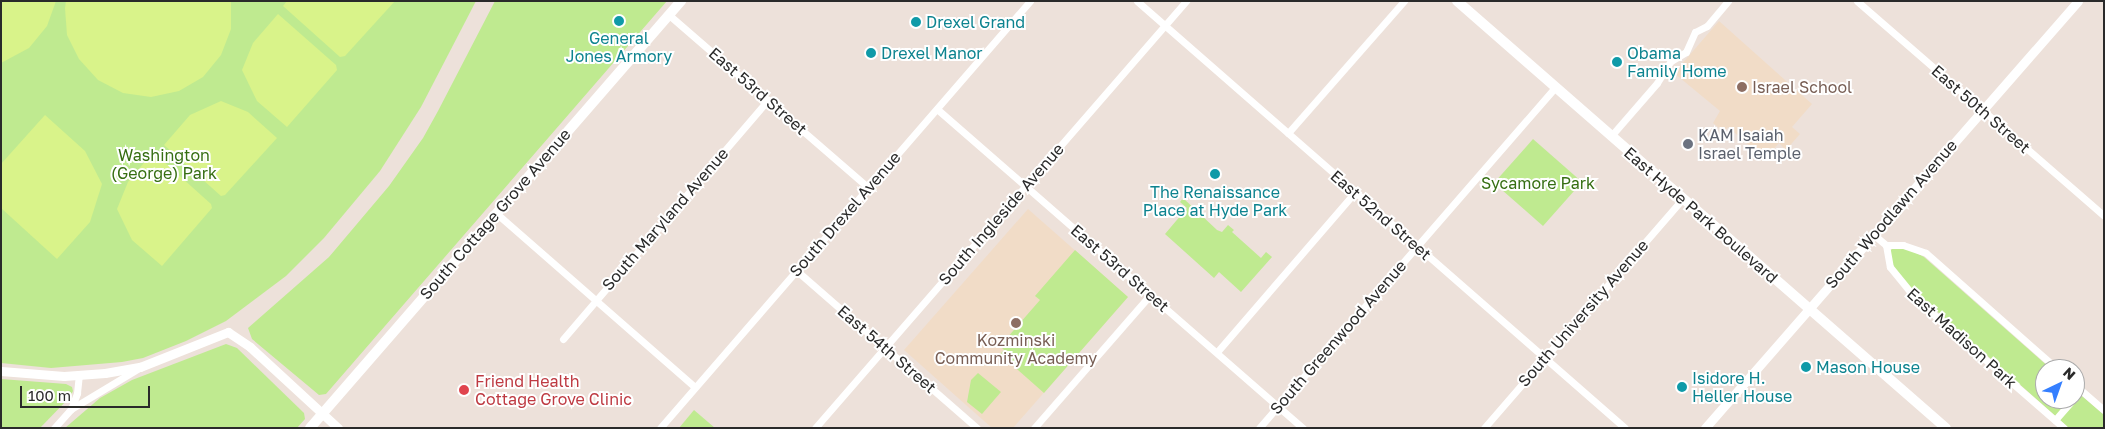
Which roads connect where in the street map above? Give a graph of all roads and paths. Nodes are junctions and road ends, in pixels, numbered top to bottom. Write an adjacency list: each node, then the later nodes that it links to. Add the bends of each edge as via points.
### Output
1 (681, 1): 10 (main road, South Cottage Grove Avenue)
2 (1030, 1): 14 (street, South Drexel Avenue)
3 (1137, 1): 11 (street, East 52nd Street)
4 (1186, 1): 11 (street, South Ingleside Avenue)
5 (1404, 1): 16 (street)
6 (1457, 1): 12 (main road, East Hyde Park Boulevard)
7 (1728, 1): 17 (street, via 1707,26 1695,32 1686,52 1671,61 1658,83)
8 (1857, 1): 15 (street, East 50th Street)
9 (2078, 1): 15 (street, South Woodlawn Avenue)
10 (669, 14): 13 (street, East 53rd Street); 22 (main road, South Cottage Grove Avenue)
11 (1165, 25): 16 (street, East 52nd Street); 18 (street, South Ingleside Avenue)
12 (1555, 87): 17 (main road, East Hyde Park Boulevard); 26 (street, South Greenwood Avenue)
13 (768, 100): 19 (street, East 53rd Street); 29 (street, South Maryland Avenue)
14 (937, 109): 18 (street, East 53rd Street); 19 (street, South Drexel Avenue)
15 (1982, 110): 23 (street, East 50th Street); 24 (street, South Woodlawn Avenue)
16 (1288, 133): 20 (street, East 52nd Street)
17 (1611, 136): 21 (main road, East Hyde Park Boulevard)
18 (1025, 186): 28 (street, East 53rd Street); 32 (street, South Ingleside Avenue)
19 (869, 188): 27 (street, South Drexel Avenue)
20 (1355, 192): 26 (street, East 52nd Street); 33 (street)
21 (1683, 198): 30 (main road, East Hyde Park Boulevard); 34 (street, South University Avenue)
22 (496, 213): 29 (street); 45 (main road, South Cottage Grove Avenue)
23 (2104, 216)
24 (1874, 235): 25 (street); 30 (street, South Woodlawn Avenue)
25 (1886, 245): 35 (street, via 1903,244 1926,253); 46 (street, East Madison Park, via 1890,267 1916,300)
26 (1417, 246): 34 (street, East 52nd Street); 41 (street, South Greenwood Avenue)
27 (797, 271): 32 (street, East 54th Street); 39 (street, South Drexel Avenue)
28 (1151, 294): 33 (street, East 53rd Street); 54 (street)
29 (595, 300): 31 (street, South Maryland Avenue); 39 (street)
30 (1809, 308): 47 (main road, East Hyde Park Boulevard); 59 (street, South Woodlawn Avenue)
31 (563, 339)
32 (885, 347): 52 (street, South Ingleside Avenue); 53 (street, East 54th Street)
33 (1217, 352): 41 (street, East 53rd Street)
34 (1545, 358): 57 (street, South University Avenue); 58 (street, East 52nd Street)
35 (2046, 359)
36 (140, 367): 38 (street); 42 (street); 45 (street, via 228,332 250,347)
37 (1, 371): 38 (street)
38 (79, 375): 42 (street)
39 (695, 388): 51 (street, South Drexel Avenue)
40 (2085, 394): 44 (street)
41 (1278, 406): 55 (street, South Greenwood Avenue); 56 (street, East 53rd Street)
42 (71, 409): 48 (street)
43 (2064, 409): 46 (street)
44 (2104, 410)
45 (322, 414): 49 (main road, South Cottage Grove Avenue); 50 (street)
46 (2055, 420): 60 (street, East Madison Park)
47 (1941, 426)
48 (54, 428)
49 (310, 428)
50 (338, 428)
51 (660, 428)
52 (815, 428)
53 (977, 428)
54 (1034, 428)
55 (1259, 428)
56 (1303, 428)
57 (1484, 428)
58 (1625, 428)
59 (1704, 428)
60 (2064, 428)

